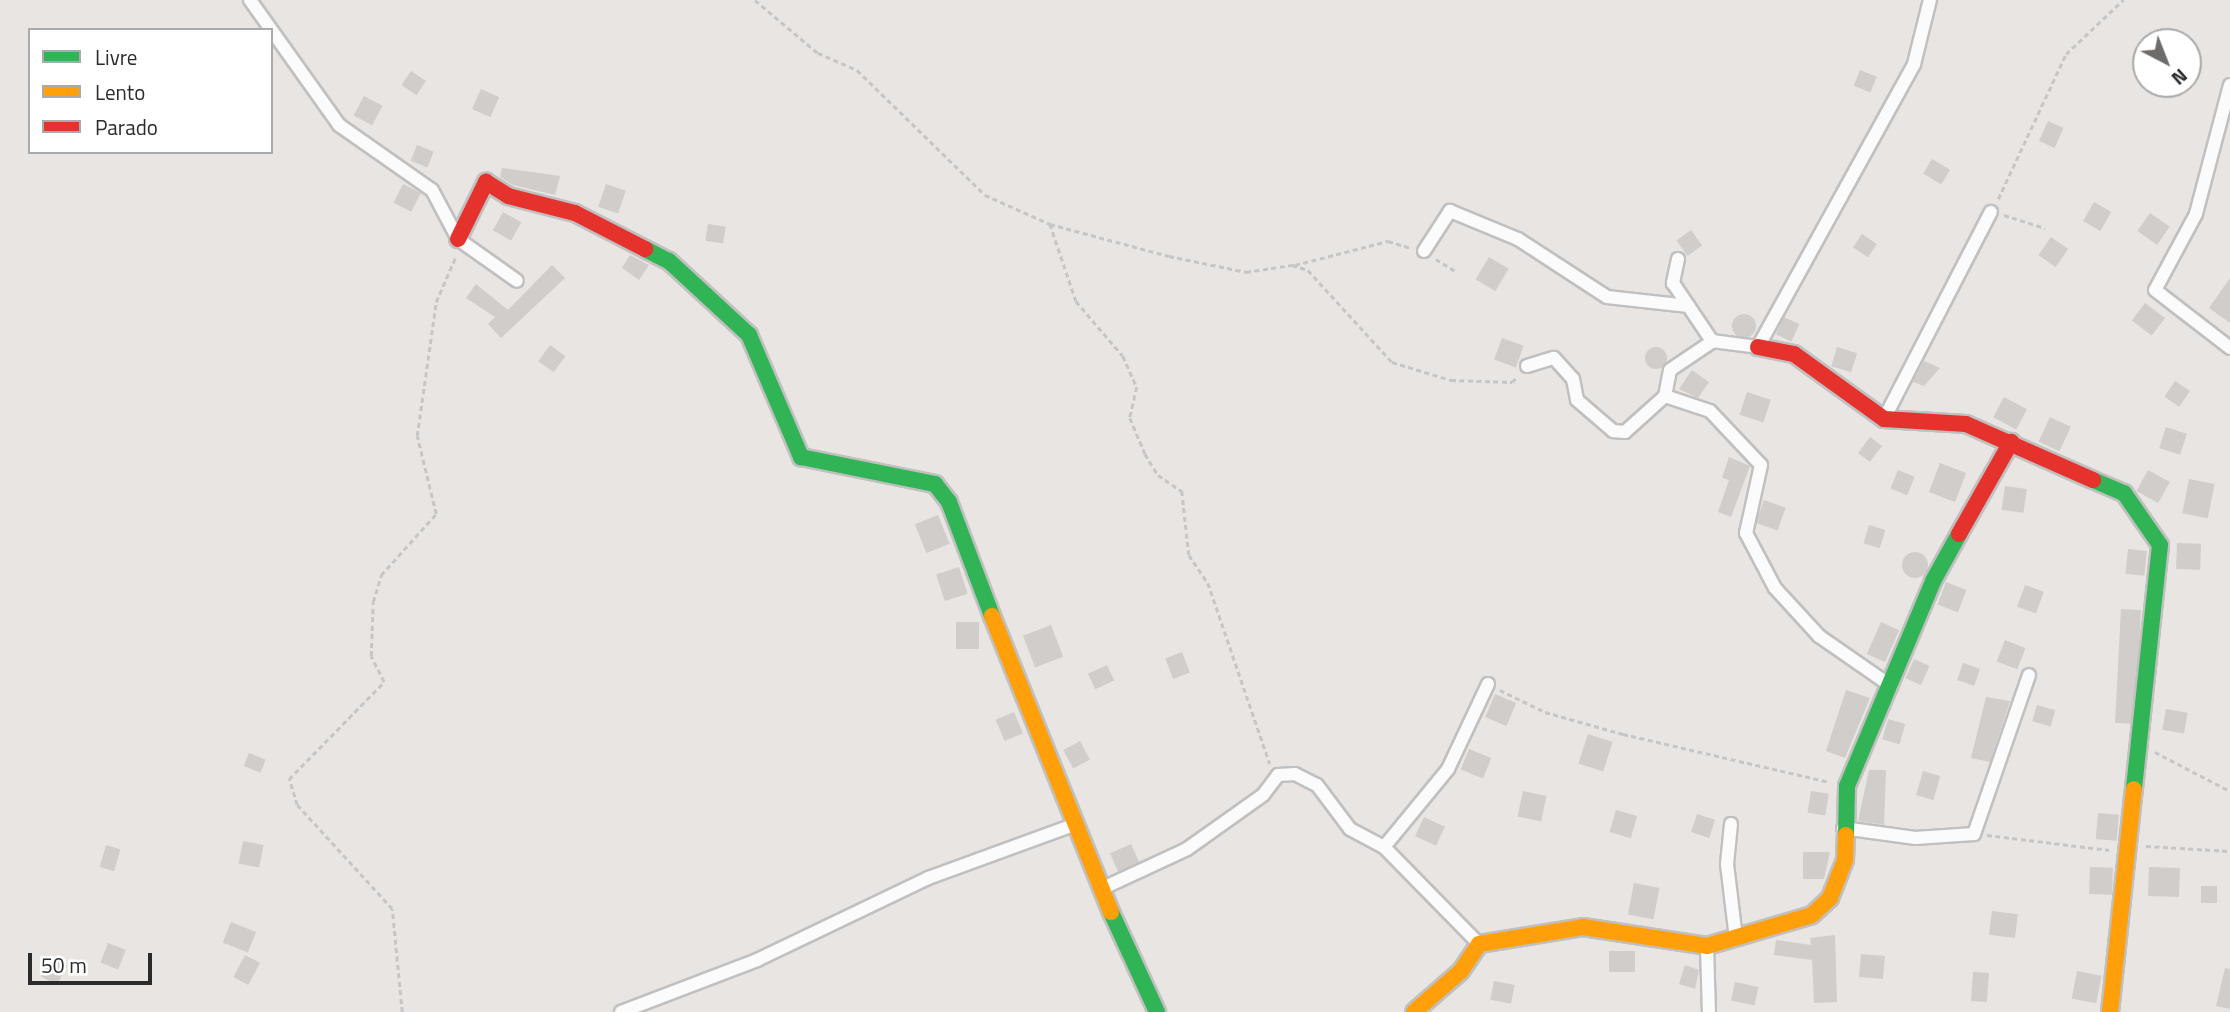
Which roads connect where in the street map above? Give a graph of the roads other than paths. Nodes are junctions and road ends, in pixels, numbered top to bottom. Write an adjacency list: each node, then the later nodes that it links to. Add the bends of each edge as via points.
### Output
1 (250, 0): 3 (street)
2 (1930, 0): 13 (street, via 1914,64)
3 (270, 28)
4 (273, 32): 7 (street, via 339,125 432,190)
5 (2230, 85): 14 (street, via 2196,214 2155,290)
6 (1991, 212): 17 (street)
7 (458, 239): 10 (street); 23 (street, via 486,182 508,196 575,213 669,261 749,335 801,457 935,484 949,502)
8 (1424, 251): 11 (street, via 1450,211 1518,239 1607,297)
9 (1678, 259): 11 (street, via 1673,283)
10 (517, 281)
11 (1689, 306): 12 (street)
12 (1713, 341): 13 (street); 16 (street, via 1670,370)
13 (1758, 347): 17 (street, via 1794,354)
14 (2230, 348)
15 (1527, 366): 16 (street, via 1554,358 1573,379 1577,400 1613,430 1634,428)
16 (1665, 396): 21 (street, via 1710,411 1761,465 1746,533 1775,588 1819,636)
17 (1884, 419): 18 (street, via 1966,424)
18 (2011, 442): 21 (street, via 1933,581); 34 (street, via 2124,493 2160,545)
19 (2029, 675): 24 (street, via 1974,834 1915,838)
20 (1488, 684): 25 (street, via 1448,769)
21 (1891, 686): 24 (street, via 1847,786)
22 (1731, 824): 27 (street, via 1727,864)
23 (1071, 826): 26 (street); 30 (street, via 928,878 757,960)
24 (1843, 828): 27 (street, via 1845,860 1830,898 1812,915)
25 (1384, 847): 26 (street, via 1350,829 1317,785 1295,774 1278,775 1264,795 1187,849); 28 (street)
26 (1101, 889): 31 (street)
27 (1736, 938): 29 (street)
28 (1479, 944): 29 (street, via 1583,928); 32 (street, via 1461,971)
29 (1707, 946): 33 (street)
30 (621, 1012)
31 (1157, 1012)
32 (1414, 1012)
33 (1709, 1012)
34 (2110, 1012)

